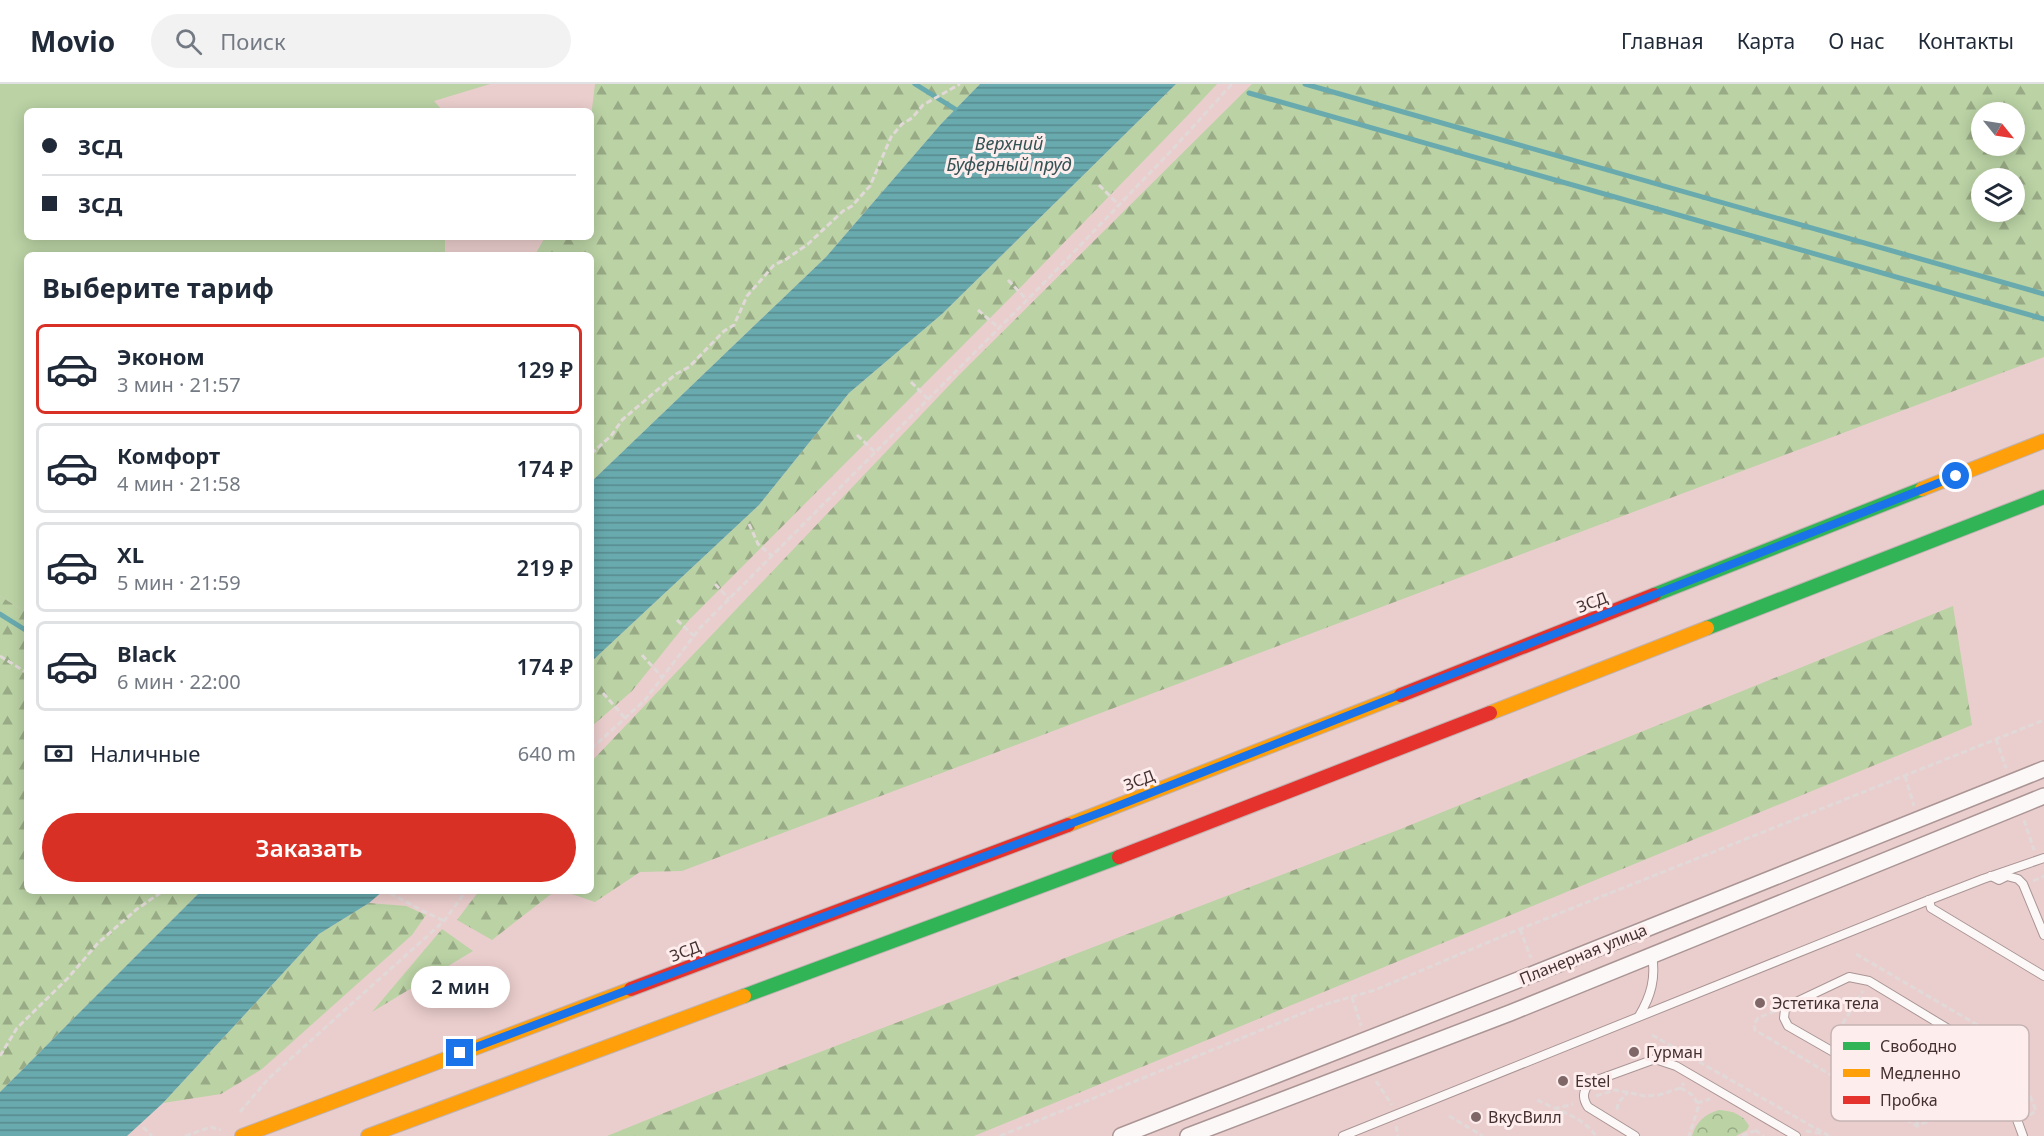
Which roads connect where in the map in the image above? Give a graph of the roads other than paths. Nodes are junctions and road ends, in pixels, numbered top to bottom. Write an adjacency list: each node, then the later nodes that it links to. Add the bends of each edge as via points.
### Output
1 (2044, 441): 15 (highway, ЗСД, via 1110,809)
2 (2044, 497): 16 (highway, via 1127,854)
3 (2044, 769): 17 (street, Планерная улица)
4 (2044, 796): 9 (street, Планерная улица)
5 (2044, 858): 6 (lane)
6 (1991, 876): 7 (lane); 8 (lane, via 1999,880 2007,876 2023,884)
7 (1929, 900): 10 (lane, via 1931,908); 11 (lane)
8 (2044, 935)
9 (1652, 955): 11 (lane, via 1654,981); 18 (street, Планерная улица)
10 (2044, 976)
11 (1639, 1016): 19 (lane)
12 (1943, 1025): 13 (lane, via 1869,981 1849,977 1785,1009 1788,1026)
13 (1831, 1052)
14 (2017, 1121): 22 (lane)
15 (242, 1136)
16 (368, 1136)
17 (1121, 1136)
18 (1188, 1136)
19 (1343, 1136)
20 (1635, 1136): 21 (lane, via 1588,1107 1583,1100 1584,1092 1589,1083 1655,1059 1676,1066)
21 (1796, 1136)
22 (2023, 1136)

